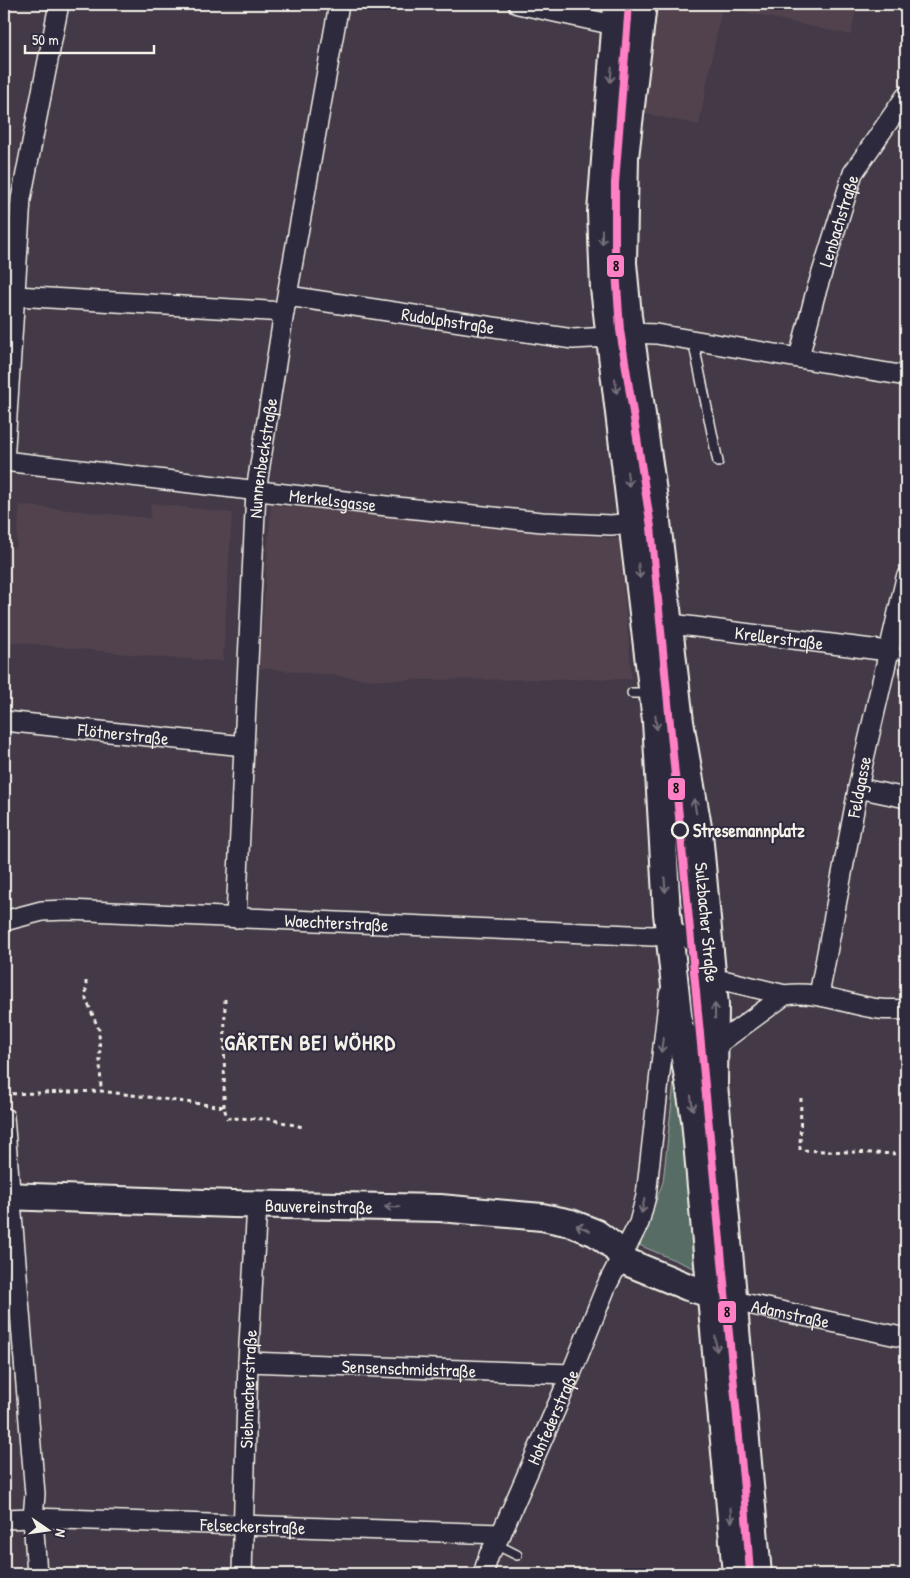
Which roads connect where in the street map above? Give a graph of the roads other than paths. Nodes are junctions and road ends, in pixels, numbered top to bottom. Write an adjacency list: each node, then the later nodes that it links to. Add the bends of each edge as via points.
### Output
1 (59, 4): 7 (street, via 21,199)
2 (339, 4): 8 (street, Nunnenbeckstraße)
3 (518, 4): 5 (street)
4 (642, 4): 5 (main road, Sulzbacher Straße)
5 (623, 20): 9 (main road, Sulzbacher Straße)
6 (906, 96): 11 (street, Lenbachstraße, via 853,174)
7 (16, 296): 8 (street, Rudolphstraße); 12 (street)
8 (286, 304): 9 (street, Rudolphstraße, via 573,339); 16 (street, Nunnenbeckstraße)
9 (620, 335): 10 (street, Rudolphstraße, via 650,333); 17 (main road, Sulzbacher Straße, one-way to 17); 19 (main road, Sulzbacher Straße, via 656,514)
10 (693, 339): 11 (street, Rudolphstraße); 15 (lane)
11 (799, 357): 13 (street, Rudolphstraße)
12 (7, 367): 14 (street)
13 (906, 376)
14 (4, 461): 16 (street, Merkelsgasse)
15 (718, 462)
16 (256, 491): 17 (street, Merkelsgasse, via 542,522); 23 (street, Nunnenbeckstraße)
17 (633, 523): 19 (main road, Sulzbacher Straße, one-way to 19)
18 (906, 578): 20 (street, Feldgasse)
19 (657, 622): 20 (street, Krellerstraße); 28 (main road, Sulzbacher Straße, one-way to 28, via 642,693); 30 (main road, Sulzbacher Straße, one-way to 19, via 697,817)
20 (888, 651): 21 (lane); 24 (street, Feldgasse)
21 (906, 656)
22 (4, 722): 23 (street, Flötnerstraße)
23 (244, 746): 26 (street, Nunnenbeckstraße)
24 (858, 788): 25 (street); 32 (street, Feldgasse)
25 (906, 798)
26 (236, 918): 27 (street, Waechterstraße, via 68,910); 28 (street, Waechterstraße, via 480,930)
27 (4, 921)
28 (669, 934): 29 (main road, Sulzbacher Straße); 30 (street, Waechterstraße, via 692,940)
29 (673, 962): 34 (main road, Sulzbacher Straße); 39 (street, one-way to 39, via 644,1203 639,1223)
30 (719, 979): 31 (street); 35 (main road, Sulzbacher Straße, one-way to 30)
31 (785, 995): 32 (street); 35 (street)
32 (819, 995): 33 (street, via 878,1008)
33 (906, 1010)
34 (679, 1022): 35 (street, via 698,1046); 40 (main road, Sulzbacher Straße, one-way to 40)
35 (714, 1047): 40 (main road, Sulzbacher Straße)
36 (4, 1117): 37 (street)
37 (7, 1196): 38 (main road, Bauvereinstraße); 44 (street, via 35,1494)
38 (257, 1205): 39 (main road, Bauvereinstraße, one-way to 38, via 612,1245 596,1234 571,1223 542,1216 440,1208); 42 (street, Siebmacherstraße)
39 (621, 1257): 40 (main road, Adamstraße, via 661,1277); 43 (street, Hohfederstraße)
40 (723, 1298): 41 (street, Adamstraße); 52 (main road, Sulzbacher Straße, one-way to 52); 53 (main road, Sulzbacher Straße)
41 (906, 1338)
42 (248, 1362): 43 (street, Sensenschmidstraße); 46 (street, Siebmacherstraße)
43 (571, 1374): 47 (street, Hohfederstraße)
44 (33, 1518): 45 (street, Felseckerstraße); 46 (street, Felseckerstraße); 49 (street)
45 (4, 1519)
46 (243, 1524): 47 (street, Felseckerstraße); 50 (street, Siebmacherstraße)
47 (498, 1539): 48 (lane); 51 (street, Hohfederstraße)
48 (517, 1554)
49 (37, 1574)
50 (242, 1574)
51 (483, 1574)
52 (736, 1574)
53 (758, 1574)

